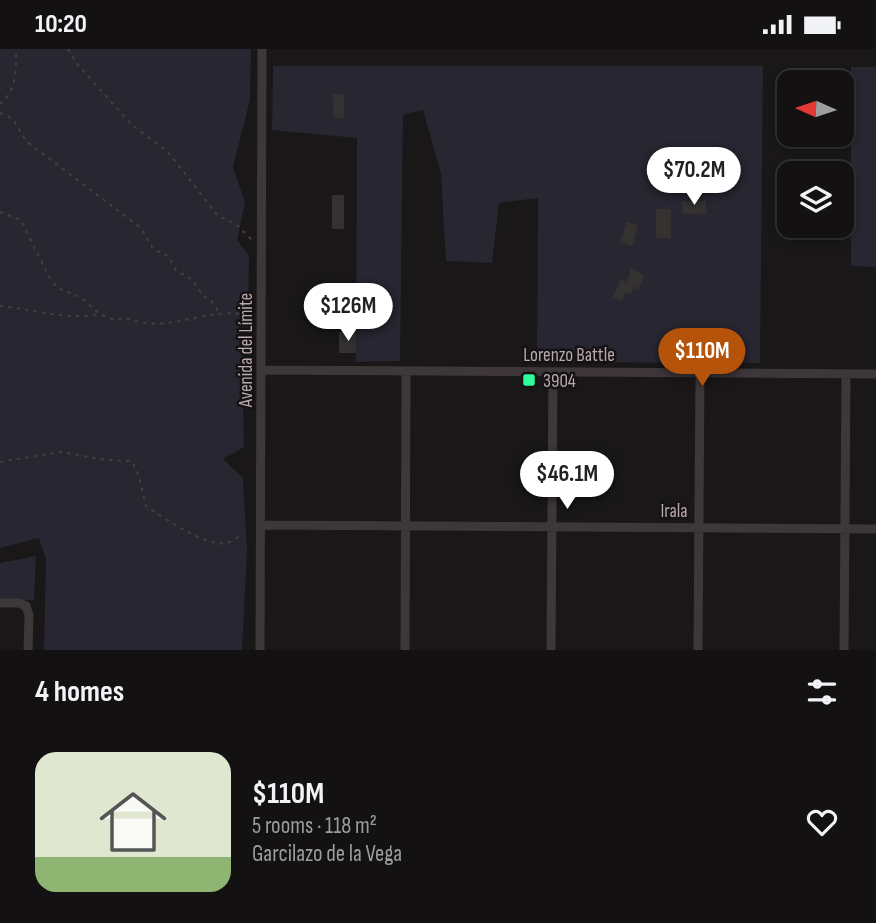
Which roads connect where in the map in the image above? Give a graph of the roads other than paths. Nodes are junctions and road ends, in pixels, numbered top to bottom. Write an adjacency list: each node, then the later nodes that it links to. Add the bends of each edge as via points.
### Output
1 (262, 49): 2 (street, Avenida del Límite)
2 (262, 370): 3 (street, Lorenzo Battle); 8 (street, Avenida del Límite)
3 (406, 371): 4 (street, Lorenzo Battle); 9 (street)
4 (553, 372): 5 (street, Lorenzo Battle); 10 (street)
5 (700, 373): 6 (street, Lorenzo Battle); 11 (street)
6 (846, 374): 7 (street, Lorenzo Battle); 12 (street)
7 (876, 374)
8 (262, 525): 9 (street, Irala); 16 (street, Avenida del Límite)
9 (406, 526): 10 (street, Irala); 17 (street)
10 (552, 527): 11 (street, Irala); 18 (street)
11 (699, 528): 12 (street, Irala); 19 (street)
12 (845, 528): 13 (street, Irala); 20 (street)
13 (876, 529)
14 (0, 603): 15 (street, via 26,606)
15 (28, 650)
16 (260, 650)
17 (405, 650)
18 (551, 650)
19 (698, 650)
20 (844, 650)

